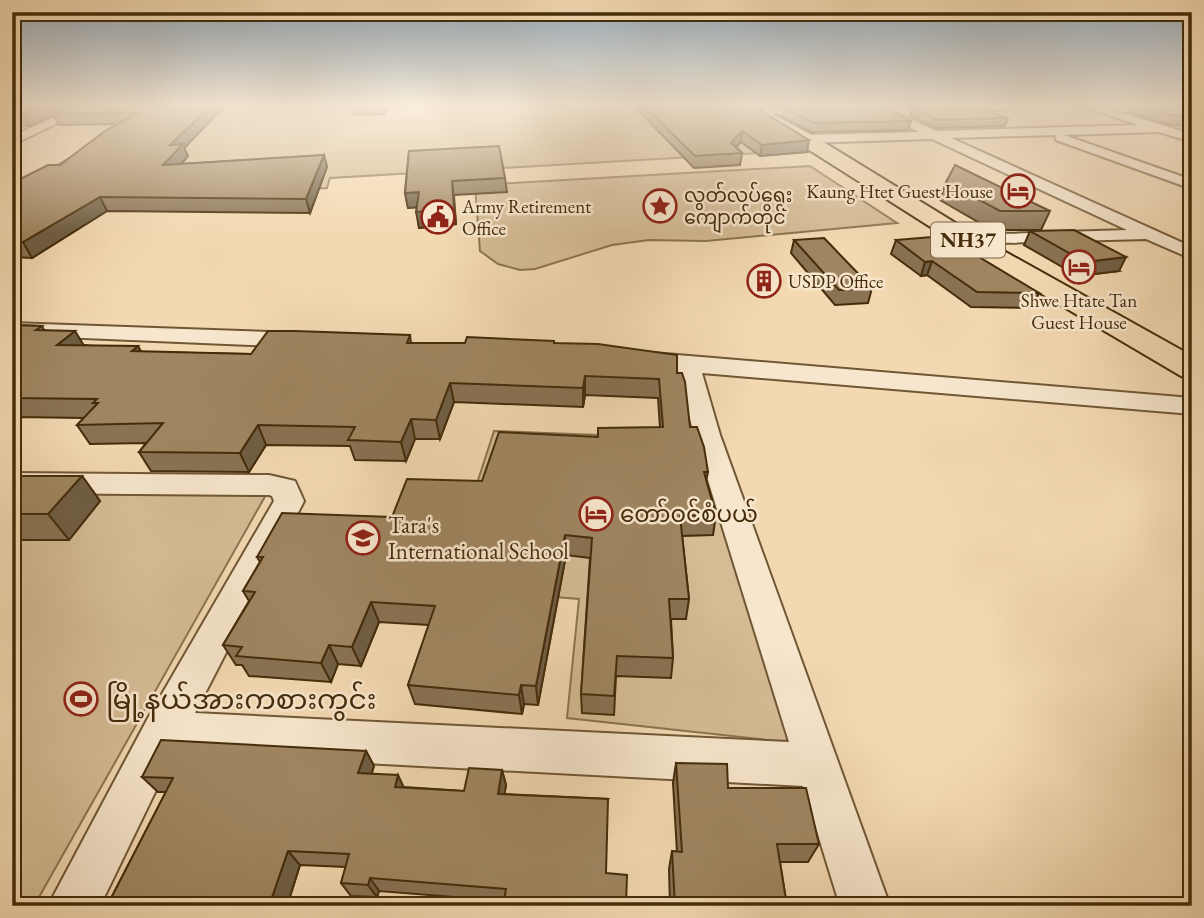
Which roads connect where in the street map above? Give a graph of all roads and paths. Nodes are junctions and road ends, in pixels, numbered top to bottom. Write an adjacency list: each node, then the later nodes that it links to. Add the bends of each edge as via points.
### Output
1 (822, 149): 7 (highway, NH37)
2 (964, 149): 6 (street)
3 (1091, 149): 4 (street)
4 (1192, 185)
5 (1192, 233): 6 (street)
6 (1148, 234): 7 (street); 8 (street)
7 (967, 240): 13 (highway, NH37)
8 (1192, 254)
9 (12, 328): 10 (street)
10 (325, 341)
11 (619, 356): 12 (street)
12 (688, 365): 14 (street); 17 (street, via 707,435)
13 (1192, 369)
14 (1192, 406)
15 (12, 482): 16 (street, via 285,488 289,501)
16 (163, 732): 17 (street); 18 (street)
17 (818, 765): 19 (street)
18 (72, 906)
19 (865, 906)

